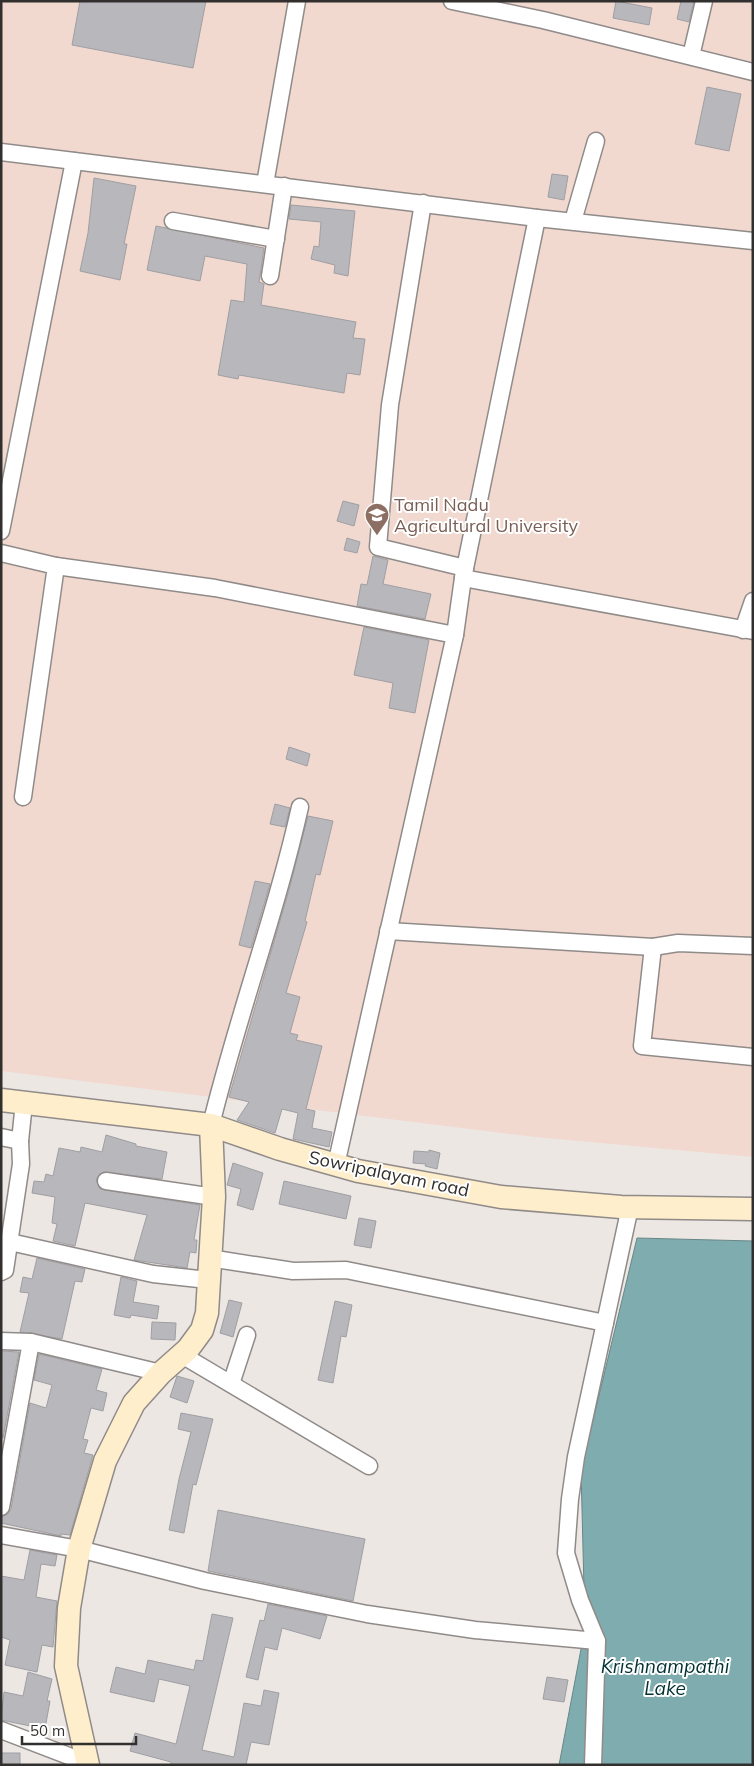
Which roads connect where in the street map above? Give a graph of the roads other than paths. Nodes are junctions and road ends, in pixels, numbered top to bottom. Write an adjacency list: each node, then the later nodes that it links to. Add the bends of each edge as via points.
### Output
1 (297, 1): 9 (street)
2 (704, 1): 4 (street)
3 (456, 2): 4 (street)
4 (690, 56): 5 (street)
5 (753, 72)
6 (596, 141): 14 (street)
7 (1, 152): 8 (street)
8 (74, 160): 9 (street); 18 (street)
9 (265, 184): 10 (street)
10 (284, 186): 11 (street); 15 (street)
11 (423, 204): 12 (street); 21 (street, via 390,405 378,547)
12 (537, 218): 14 (street); 21 (street)
13 (173, 221): 15 (street)
14 (573, 221): 16 (street)
15 (276, 239): 17 (street)
16 (753, 241)
17 (270, 276)
18 (1, 531)
19 (1, 553): 20 (street)
20 (56, 566): 24 (street, via 215,588); 25 (street)
21 (464, 573): 23 (street); 24 (street)
22 (753, 601): 23 (street)
23 (748, 630)
24 (455, 635): 27 (street)
25 (23, 797)
26 (300, 807): 33 (street)
27 (388, 931): 29 (street); 36 (street)
28 (753, 946): 29 (street, via 678,942)
29 (653, 947): 30 (street, via 642,1046)
30 (753, 1058)
31 (1, 1100): 32 (street, Sowripalayam road)
32 (24, 1103): 33 (street, Sowripalayam road); 35 (street)
33 (211, 1125): 36 (street, Sowripalayam road); 38 (street)
34 (1, 1137): 35 (street)
35 (20, 1141): 41 (street, via 21,1164)
36 (336, 1165): 39 (street, Sowripalayam road, via 501,1197)
37 (106, 1181): 38 (street)
38 (214, 1196): 43 (street)
39 (630, 1207): 40 (street, Sowripalayam road); 45 (street)
40 (753, 1209)
41 (7, 1210): 42 (street)
42 (10, 1242): 43 (street, via 153,1274); 44 (street, via 5,1270)
43 (208, 1269): 45 (street, via 346,1270); 49 (street, via 207,1313 202,1330)
44 (1, 1272)
45 (605, 1323): 56 (street, via 576,1457 566,1553)
46 (247, 1335): 51 (street)
47 (1, 1341): 48 (street)
48 (31, 1342): 50 (street); 53 (street)
49 (182, 1355): 50 (street); 51 (street)
50 (161, 1373): 55 (street, via 134,1403 105,1461)
51 (231, 1384): 52 (street)
52 (369, 1466)
53 (1, 1507)
54 (1, 1536): 55 (street)
55 (79, 1549): 56 (street, via 205,1581 366,1614 475,1630); 59 (street, via 69,1608 66,1666)
56 (597, 1641): 60 (street)
57 (1, 1730): 58 (street)
58 (62, 1760): 59 (street)
59 (87, 1764)
60 (593, 1765)

